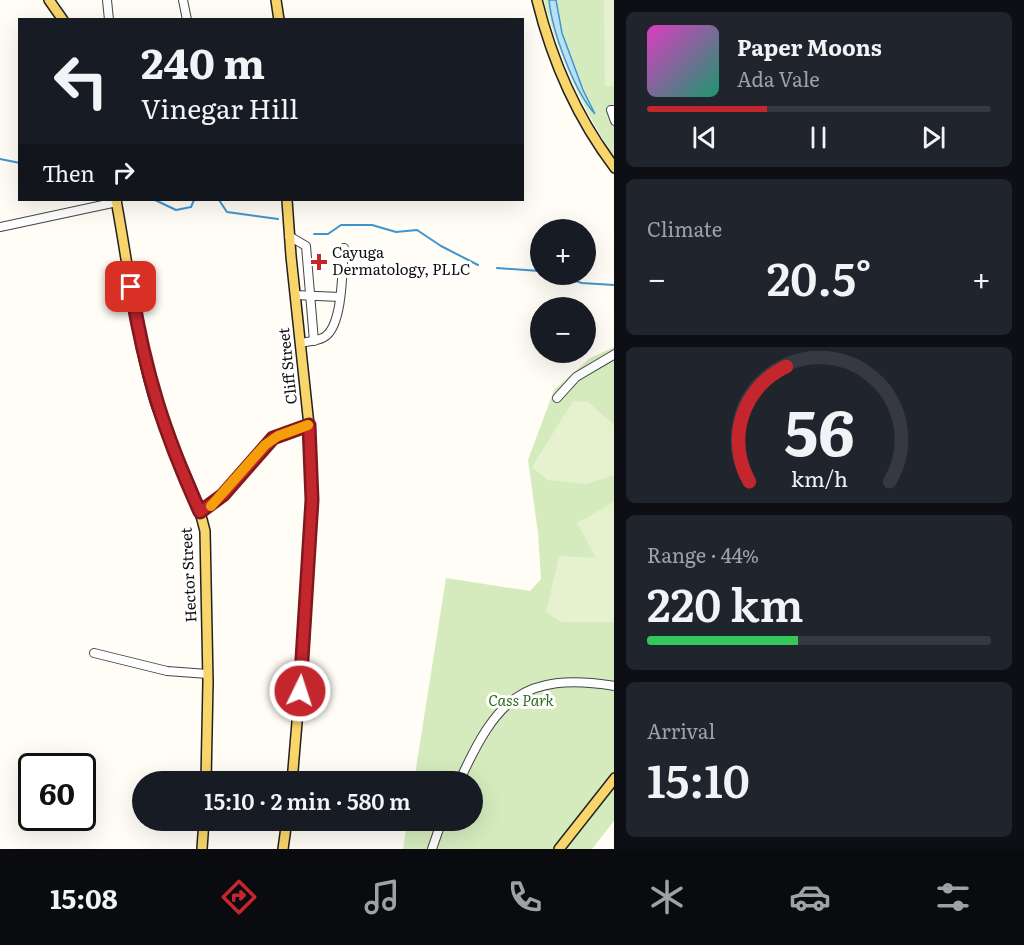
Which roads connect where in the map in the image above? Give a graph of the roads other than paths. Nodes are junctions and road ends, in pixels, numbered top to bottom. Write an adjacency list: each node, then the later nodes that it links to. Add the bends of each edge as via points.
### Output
1 (49, 0): 6 (main road)
2 (107, 0): 7 (street)
3 (183, 0): 8 (street)
4 (276, 0): 9 (main road)
5 (537, 0): 10 (main road, via 568,90)
6 (62, 18)
7 (109, 18)
8 (187, 18)
9 (279, 18)
10 (614, 167)
11 (116, 201): 13 (street); 24 (main road, Hector Street, via 138,336 152,393 168,441)
12 (287, 201): 14 (main road, Cliff Street)
13 (0, 227)
14 (289, 236): 16 (main road, Cliff Street); 17 (street, via 306,246)
15 (344, 248): 18 (street)
16 (295, 295): 17 (street); 20 (main road, Cliff Street)
17 (309, 295): 18 (street); 19 (street)
18 (340, 297): 19 (street, via 332,330)
19 (314, 341): 20 (street)
20 (301, 343): 23 (main road, Cliff Street)
21 (614, 355): 22 (street, via 576,377)
22 (557, 398)
23 (309, 425): 24 (street, via 273,438 223,495); 29 (main road, Cliff Street, via 312,500)
24 (200, 512): 26 (main road, Hector Street, via 207,557)
25 (94, 653): 26 (street, via 167,670)
26 (208, 674): 28 (main road, Hector Street)
27 (614, 686): 30 (street, via 563,681 525,692 492,719)
28 (206, 771)
29 (293, 771)
30 (465, 771)
31 (614, 779): 38 (main road)
32 (203, 831): 35 (main road)
33 (285, 831): 36 (main road)
34 (438, 831): 37 (street)
35 (202, 849)
36 (283, 849)
37 (432, 849)
38 (559, 849)

